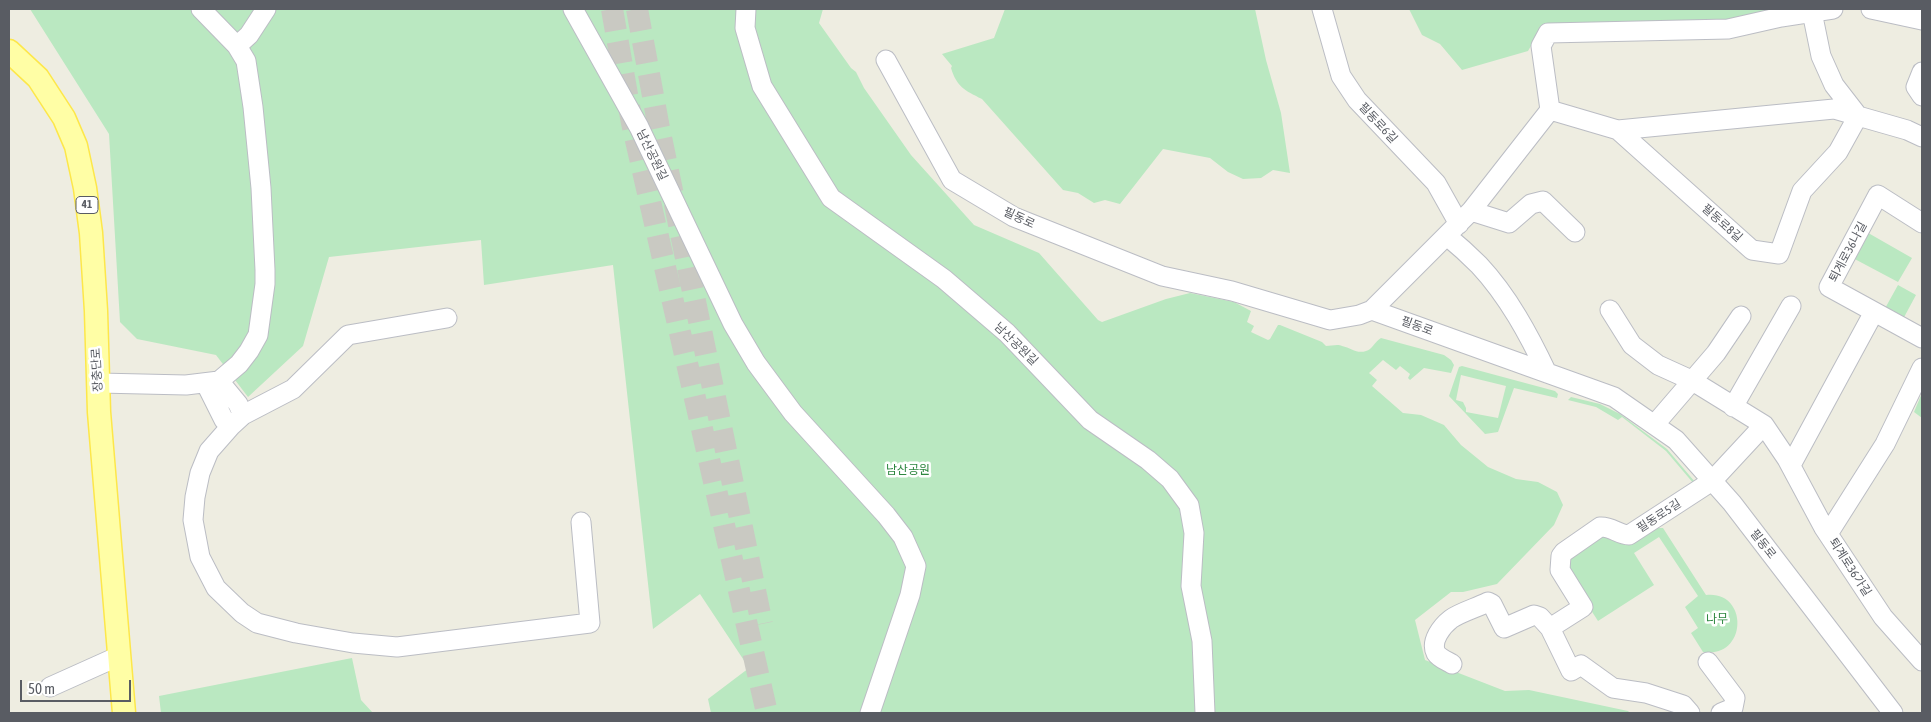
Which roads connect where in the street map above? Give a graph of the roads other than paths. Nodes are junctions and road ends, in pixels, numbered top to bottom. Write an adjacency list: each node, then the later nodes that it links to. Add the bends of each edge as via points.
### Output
1 (201, 9): 11 (street)
2 (279, 9): 9 (street)
3 (573, 9): 51 (street, 남산공원길, via 639,127 733,324 756,363 793,413 886,515 903,537 916,566 910,595)
4 (746, 9): 52 (street, 남산공원길, via 745,28 762,86 831,198 944,280 1007,333 1090,420 1148,460 1170,479 1189,505 1194,533 1191,586 1202,640)
5 (1322, 9): 20 (street, 필동로6길, via 1341,76 1357,100 1436,183)
6 (1833, 9): 8 (street)
7 (1871, 9): 10 (street)
8 (1812, 12): 16 (street, via 1728,29 1548,34 1541,46); 17 (street, via 1822,56 1834,85)
9 (263, 13): 11 (street, via 249,35)
10 (1922, 20)
11 (236, 46): 34 (street, via 246,61 253,107 262,195 265,284 258,335 239,364)
12 (9, 51): 33 (main road, 장충단로 / 41, via 38,78 64,118 76,146 91,233)
13 (886, 60): 24 (street, 필동로, via 952,180 1014,217 1162,276 1232,291 1330,320)
14 (1922, 72): 15 (street, via 1916,87)
15 (1922, 96)
16 (1550, 110): 18 (street, 필동로8길); 20 (street)
17 (1858, 116): 18 (street, 필동로8길, via 1834,109); 18 (street, 필동로8길, via 1838,152 1802,190 1779,254 1752,250); 19 (street, 필동로8길)
18 (1618, 130)
19 (1922, 136)
20 (1459, 223): 22 (street, via 1509,223 1531,204 1543,201); 24 (street); 31 (street, 필동로6길, via 1479,265 1530,336)
21 (1922, 223): 26 (street, 퇴계로36나길, via 1878,195 1829,287)
22 (1575, 232)
23 (1792, 306): 35 (street)
24 (1372, 310): 31 (street, 필동로)
25 (1610, 310): 32 (street, 퇴계로36가길, via 1632,345 1658,365)
26 (1874, 312): 29 (street, 퇴계로36나길); 39 (street)
27 (1741, 316): 32 (street, via 1716,353)
28 (447, 318): 36 (street, via 348,335 293,389)
29 (1922, 338)
30 (1922, 368): 42 (street, via 1885,444)
31 (1547, 373): 37 (street, 필동로, via 1614,397)
32 (1691, 380): 35 (street, 퇴계로36가길); 37 (street)
33 (98, 383): 34 (street); 44 (main road, 장충단로 / 41)
34 (212, 383): 36 (street, via 224,420)
35 (1733, 407): 38 (street, 퇴계로36가길)
36 (237, 420): 41 (street, via 209,451 200,473 193,520 200,557 216,588 257,623 352,643 397,647 590,622)
37 (1654, 424): 40 (street, 필동로, via 1676,440)
38 (1764, 425): 39 (street, 퇴계로36가길); 40 (street)
39 (1791, 465): 42 (street, 퇴계로36가길)
40 (1712, 481): 43 (street, 필동로5길, via 1630,535 1600,527 1564,552 1560,570 1583,607); 54 (street, 필동로)
41 (581, 522)
42 (1828, 534): 45 (street, 퇴계로36가길, via 1883,617)
43 (1550, 628): 47 (street, via 1534,615 1504,628 1488,602 1452,618 1434,640 1435,652); 53 (street, via 1571,671 1582,665 1613,688 1646,693 1677,703)
44 (119, 656): 48 (street); 50 (main road, 장충단로 / 41)
45 (1922, 661)
46 (1708, 662): 49 (street, via 1735,698)
47 (1452, 664)
48 (50, 687)
49 (1730, 711)
50 (124, 713)
51 (870, 713)
52 (1205, 713)
53 (1690, 713)
54 (1892, 713)

